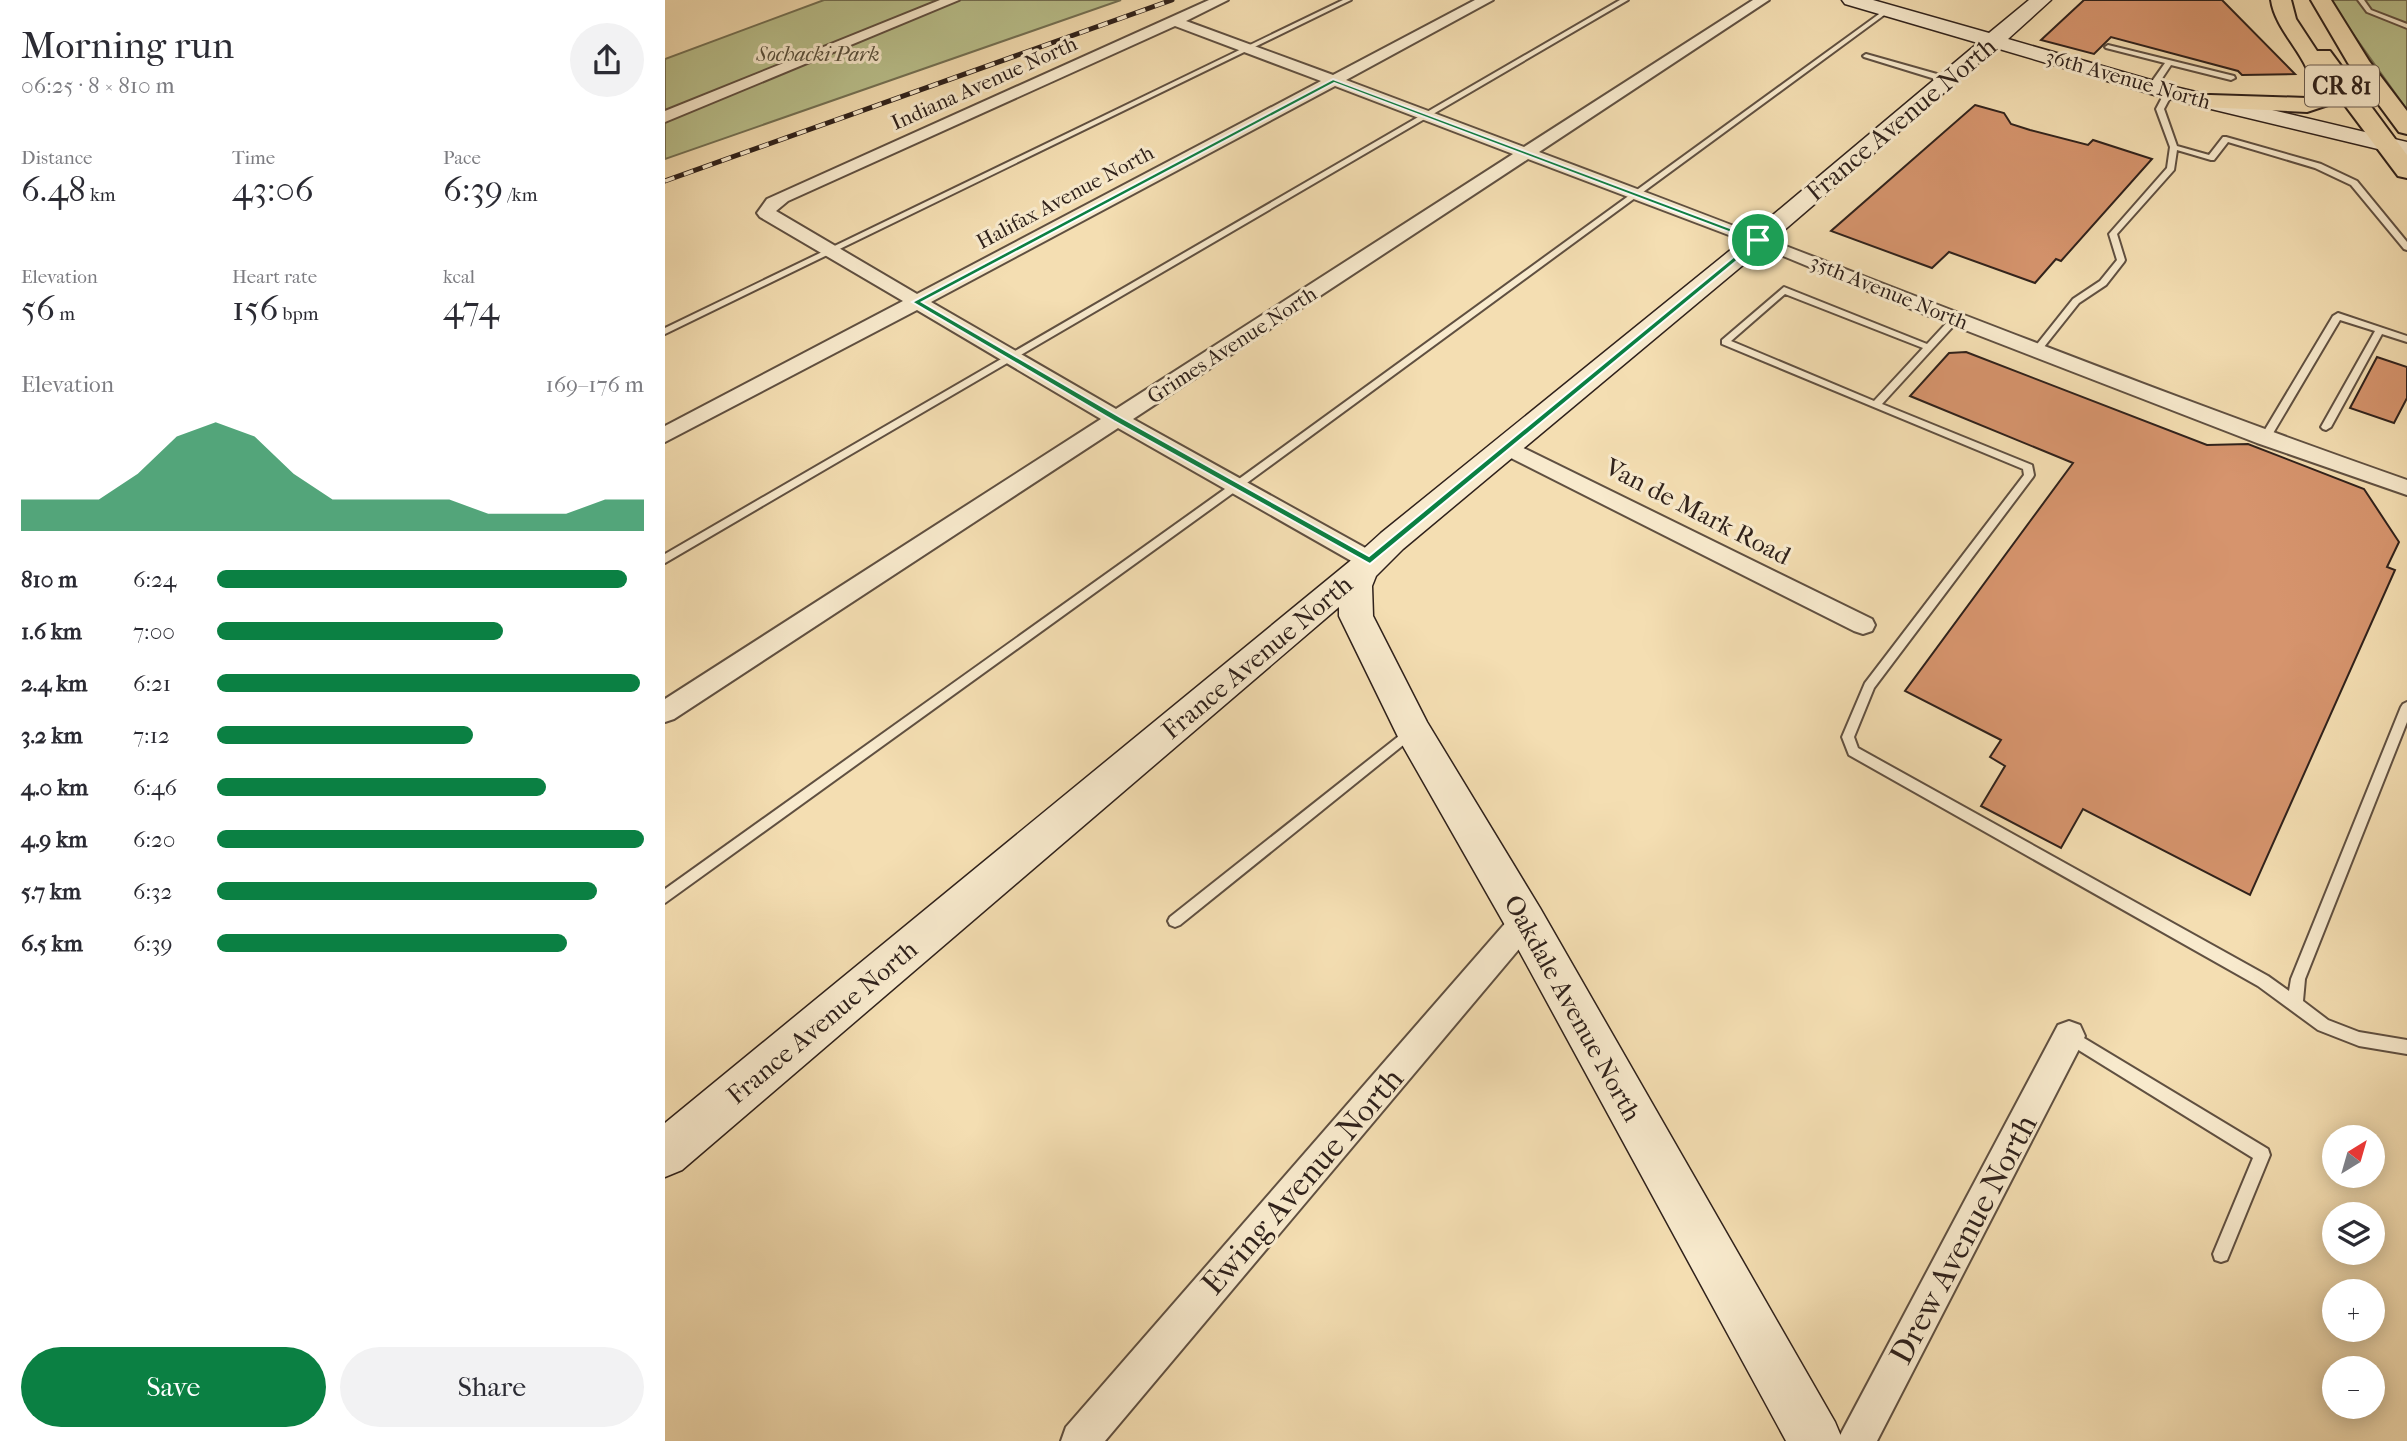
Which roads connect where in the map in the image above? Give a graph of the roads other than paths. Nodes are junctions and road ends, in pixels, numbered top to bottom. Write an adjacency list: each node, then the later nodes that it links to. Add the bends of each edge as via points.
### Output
1 (952, 0): 27 (street)
2 (1221, 0): 14 (street, Indiana Avenue North)
3 (1348, 0): 18 (lane)
4 (1486, 0): 23 (street, Halifax Avenue North)
5 (1625, 0): 26 (lane)
6 (1762, 0): 31 (street, Grimes Avenue North)
7 (1851, 0): 13 (street, 36th Avenue North)
8 (2041, 0): 16 (street, France Avenue North)
9 (2281, 0): 25 (main road, via 2285,19 2321,76 2323,97 2307,105)
10 (2290, 0): 29 (main road, CR 81, via 2327,64)
11 (2321, 0): 28 (main road, CR 81, via 2359,63)
12 (2361, 0): 15 (lane, via 2369,11)
13 (1888, 10): 16 (street, 36th Avenue North); 33 (lane)
14 (1174, 21): 18 (street, 35th Avenue North); 34 (street, Indiana Avenue North, via 782,197)
15 (2407, 26)
16 (1994, 41): 22 (street, France Avenue North); 24 (street, 36th Avenue North)
17 (2108, 47): 20 (lane)
18 (1248, 49): 23 (street, 35th Avenue North); 37 (lane)
19 (1866, 55): 22 (lane)
20 (2169, 63): 21 (lane); 24 (lane)
21 (2231, 78)
22 (1948, 80): 35 (street, France Avenue North)
23 (1333, 81): 26 (street, 35th Avenue North); 38 (street, Halifax Avenue North)
24 (2160, 89): 25 (street, 36th Avenue North); 30 (lane, via 2160,109)
25 (2210, 102): 29 (street, 36th Avenue North)
26 (1425, 115): 31 (street, 35th Avenue North); 45 (lane)
27 (665, 117)
28 (2407, 127)
29 (2397, 146): 32 (main road, CR 81)
30 (2174, 147): 36 (lane, via 2211,158 2226,139 2318,166 2354,183); 44 (lane, via 2171,168 2113,234 2121,260 2103,283 2076,301)
31 (1528, 154): 33 (street, 35th Avenue North); 47 (street, Grimes Avenue North)
32 (2407, 171)
33 (1635, 194): 35 (street, 35th Avenue North); 52 (lane)
34 (767, 208): 37 (street, via 771,218)
35 (1758, 240): 39 (street, 35th Avenue North); 51 (street, France Avenue North)
36 (2407, 247)
37 (828, 251): 38 (street); 41 (lane)
38 (916, 302): 45 (street); 49 (street, Halifax Avenue North)
39 (1955, 319): 43 (lane); 44 (street, 35th Avenue North)
40 (2379, 330): 42 (lane); 48 (lane); 50 (lane, via 2338,316)
41 (665, 331)
42 (2407, 340)
43 (1929, 347): 46 (lane); 46 (lane, via 1784,290 1725,342)
44 (2037, 350): 50 (street, 35th Avenue North)
45 (1010, 356): 47 (street); 54 (lane)
46 (1876, 405): 63 (lane, via 2028,467 2029,475 1869,686 1848,737 1853,751 2263,981)
47 (1117, 419): 52 (street); 58 (street, Grimes Avenue North)
48 (2326, 427)
49 (665, 435)
50 (2265, 438): 53 (street, 35th Avenue North)
51 (1507, 447): 55 (street, France Avenue North); 56 (street, Van de Mark Road)
52 (1236, 486): 55 (street); 60 (lane)
53 (2407, 488)
54 (665, 559)
55 (1365, 565): 59 (street, Oakdale Avenue North, via 1355,586 1356,616); 66 (street, France Avenue North)
56 (1863, 625)
57 (2407, 707): 63 (lane, via 2298,979)
58 (665, 712)
59 (1413, 732): 61 (lane); 62 (street, Oakdale Avenue North)
60 (665, 897)
61 (1175, 921)
62 (1525, 921): 68 (street, Ewing Avenue North); 69 (street, Oakdale Avenue North)
63 (2295, 1004): 65 (lane, via 2323,1025)
64 (2069, 1036): 67 (lane, via 2262,1155); 70 (street, Drew Avenue North)
65 (2407, 1047)
66 (665, 1153)
67 (2221, 1254)
68 (1080, 1441)
69 (1816, 1441)
70 (1856, 1441)

